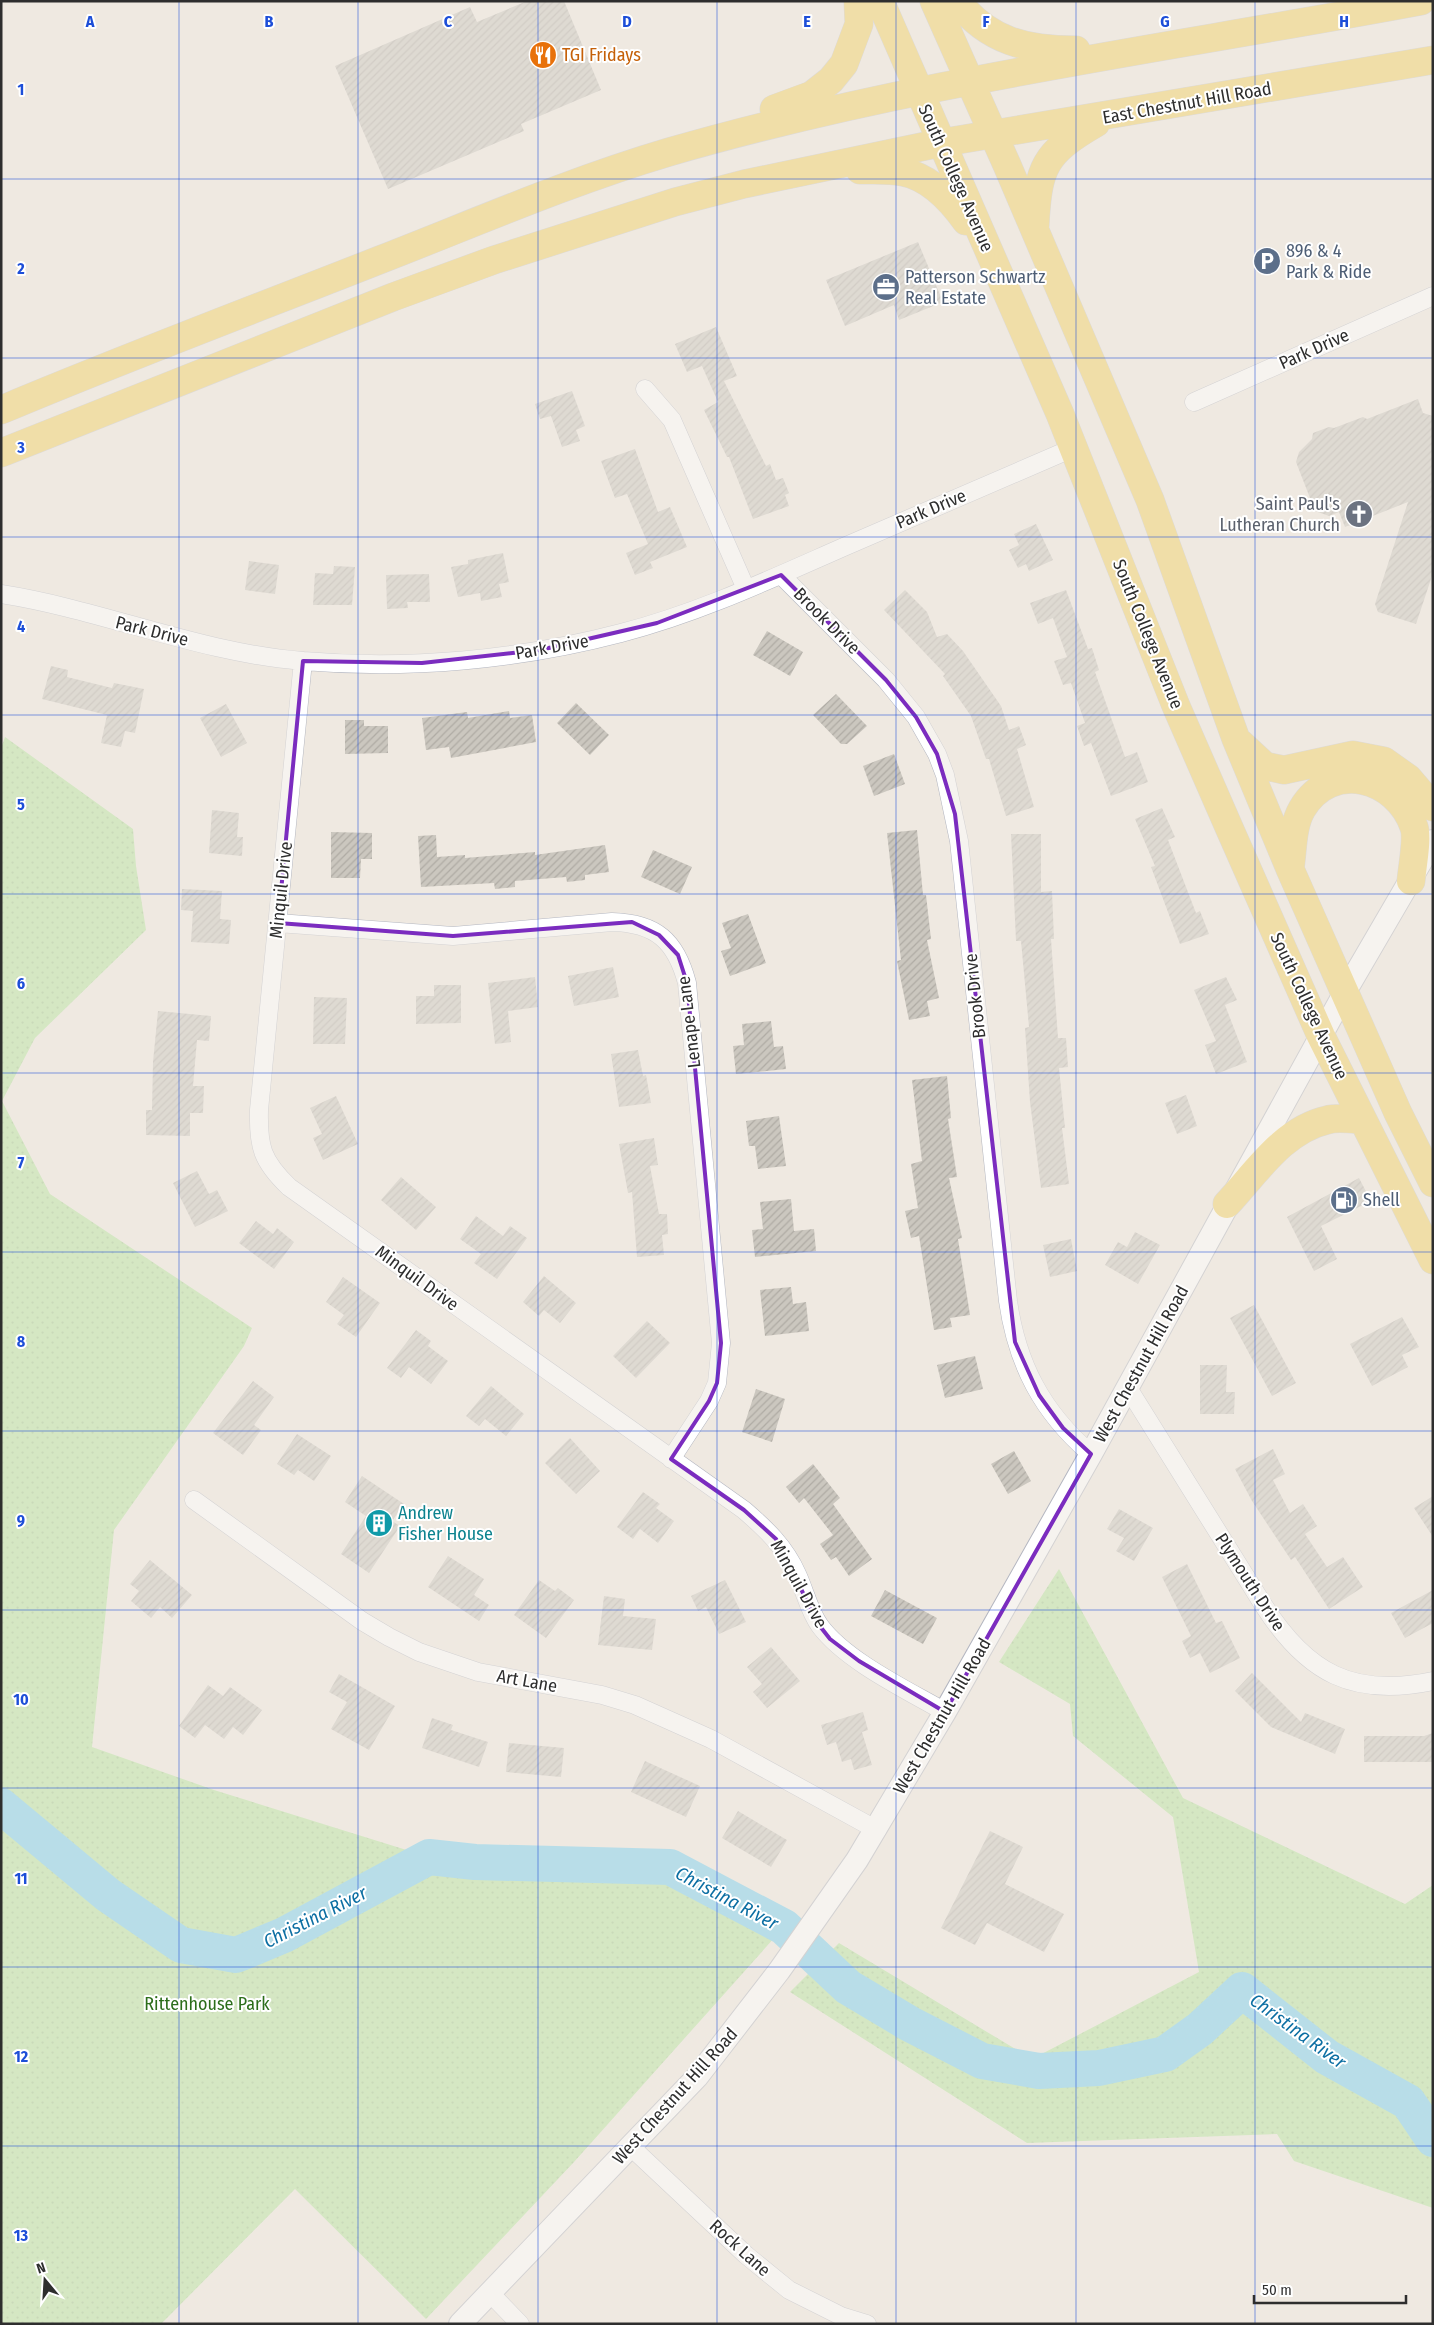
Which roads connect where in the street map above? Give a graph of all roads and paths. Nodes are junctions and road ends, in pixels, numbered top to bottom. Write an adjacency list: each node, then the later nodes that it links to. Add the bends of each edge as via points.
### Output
1 (858, 1): 13 (main road, via 859,24 852,46 844,64 831,80 812,95)
2 (880, 1): 9 (main road, South College Avenue)
3 (934, 1): 8 (main road, South College Avenue)
4 (957, 1): 6 (main road, via 969,17 1017,44 1044,50)
5 (1421, 1): 6 (main road)
6 (1148, 50): 8 (main road)
7 (1433, 60): 10 (main road, East Chestnut Hill Road)
8 (969, 82): 9 (main road); 11 (main road, South College Avenue)
9 (919, 92): 12 (main road, South College Avenue); 13 (main road, via 846,107)
10 (1107, 116): 11 (main road, East Chestnut Hill Road); 15 (main road, via 1068,139 1052,154 1037,192)
11 (994, 135): 12 (main road, East Chestnut Hill Road); 15 (main road, South College Avenue)
12 (940, 143): 14 (main road, East Chestnut Hill Road); 16 (main road, South College Avenue)
13 (666, 153): 20 (main road, via 559,190)
14 (816, 169): 16 (main road, via 904,172 922,180 943,194); 22 (main road, via 675,202 494,260)
15 (1034, 230): 27 (main road, South College Avenue, via 1150,500)
16 (990, 255): 21 (main road, South College Avenue)
17 (1433, 296): 19 (street, Park Drive)
18 (645, 389): 24 (street, via 672,420)
19 (1194, 402)
20 (1, 410)
21 (1074, 448): 23 (street, Park Drive); 35 (main road, South College Avenue, via 1176,706)
22 (1, 453)
23 (781, 575): 24 (street, Park Drive); 41 (street, Brook Drive, via 902,698 928,736 945,775 959,841 1015,1342 1039,1395 1063,1428)
24 (746, 589): 26 (street, Park Drive, via 631,631 532,651 422,663)
25 (1, 594): 26 (street, Park Drive, via 230,650)
26 (303, 661): 33 (street, Minquil Drive)
27 (1236, 739): 28 (main road, via 1265,766 1284,770 1353,755 1384,761); 31 (main road, South College Avenue)
28 (1420, 779): 29 (main road)
29 (1433, 807)
30 (1433, 841): 32 (street, West Chestnut Hill Road)
31 (1290, 869): 32 (main road, via 1302,809 1328,783 1345,779 1364,780 1382,786 1403,806 1415,829); 34 (main road, South College Avenue)
32 (1411, 880): 34 (street, West Chestnut Hill Road)
33 (278, 923): 42 (street, Minquil Drive, via 258,1128 264,1159 289,1187); 42 (street, Lenape Lane, via 453,936 632,922 647,926 678,955 687,983 722,1343 717,1383)
34 (1345, 992): 35 (street, West Chestnut Hill Road); 37 (main road, South College Avenue)
35 (1321, 1036): 36 (main road, South College Avenue); 38 (street, West Chestnut Hill Road)
36 (1362, 1120): 38 (main road, via 1328,1119 1304,1128 1281,1144); 39 (main road, South College Avenue)
37 (1433, 1183)
38 (1227, 1204): 40 (street, West Chestnut Hill Road)
39 (1433, 1260)
40 (1128, 1388): 41 (street, West Chestnut Hill Road); 44 (street, Plymouth Drive, via 1264,1606 1298,1652 1338,1676 1364,1684 1390,1687)
41 (1091, 1454): 45 (street, West Chestnut Hill Road)
42 (671, 1459): 45 (street, Minquil Drive, via 744,1510 776,1539 797,1574 819,1625 830,1639)
43 (194, 1500): 46 (street, Art Lane, via 389,1637 437,1659 478,1672 602,1695 635,1705 711,1738)
44 (1433, 1681)
45 (945, 1712): 46 (street, West Chestnut Hill Road)
46 (877, 1830): 47 (street, West Chestnut Hill Road, via 780,1971 697,2076)
47 (631, 2147): 48 (street, West Chestnut Hill Road); 51 (street, Rock Lane, via 746,2255 789,2290 840,2316)
48 (490, 2293): 49 (street, West Chestnut Hill Road); 50 (street)
49 (460, 2324)
50 (520, 2324)
51 (867, 2324)

